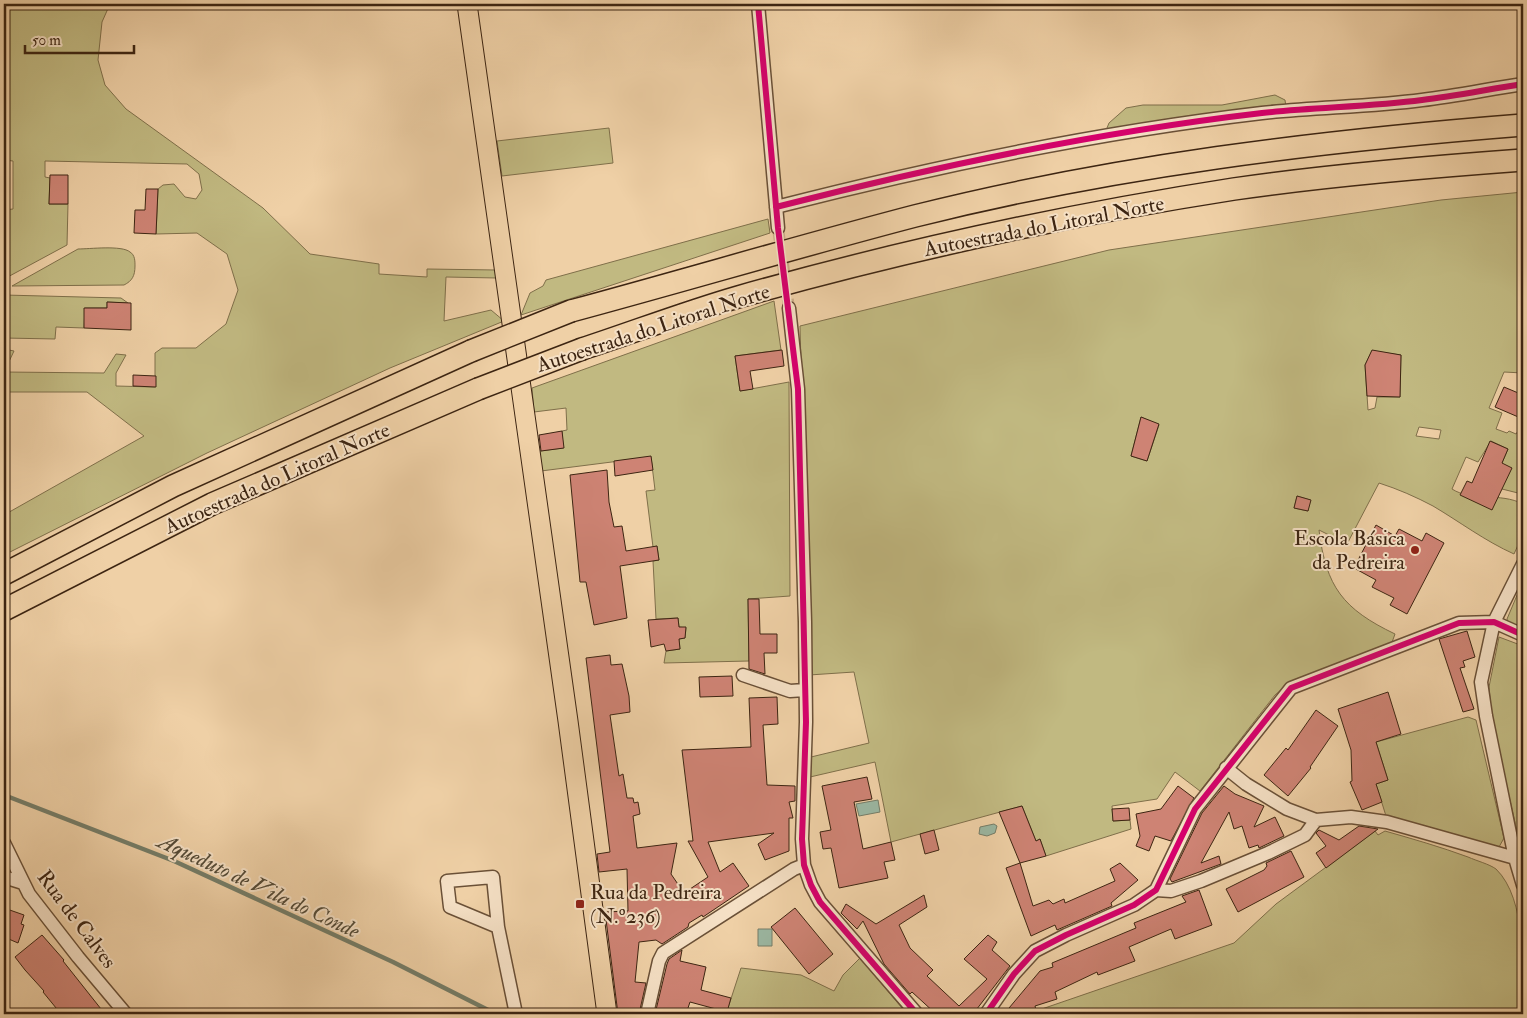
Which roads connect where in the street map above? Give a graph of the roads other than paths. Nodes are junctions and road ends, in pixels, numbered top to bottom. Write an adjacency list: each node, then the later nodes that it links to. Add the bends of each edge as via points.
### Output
1 (467, 4): 28 (main road)
2 (758, 4): 6 (street)
3 (1523, 84): 6 (street, via 1421,100 1263,113 1162,127 896,177)
4 (1523, 124): 10 (highway, Autoestrada do Litoral Norte, bridge, via 1226,156 1048,187 916,216 572,311 471,351 173,486)
5 (1523, 160): 11 (highway, Autoestrada do Litoral Norte, bridge, via 1338,176 1098,212 959,241 736,298 582,349 478,388 212,504)
6 (776, 206): 7 (street)
7 (778, 228)
8 (789, 308): 15 (street, via 798,389)
9 (1523, 564): 12 (street)
10 (4, 574)
11 (4, 610)
12 (1494, 622): 13 (street); 16 (street, via 1459,623 1291,688); 19 (street, via 1481,682)
13 (1523, 635)
14 (743, 675): 15 (street, via 790,691)
15 (806, 690): 20 (street)
16 (1226, 768): 17 (street, via 1286,809); 24 (street, via 1195,809)
17 (1316, 820): 19 (street, via 1351,816 1387,822); 24 (street, via 1305,835 1268,853 1171,891)
18 (4, 843): 22 (street, Rua de Calves)
19 (1516, 858): 23 (street)
20 (804, 865): 29 (street, via 663,953); 30 (street, via 820,902)
21 (4, 877): 22 (street)
22 (24, 883): 26 (street, Rua de Calves, via 78,957)
23 (1523, 885)
24 (1156, 890): 31 (street, via 1134,905 1035,951)
25 (498, 927): 25 (street, via 492,877 447,881 450,907); 27 (street)
26 (126, 1014)
27 (516, 1014)
28 (607, 1014)
29 (647, 1014)
30 (917, 1014)
31 (986, 1014)

